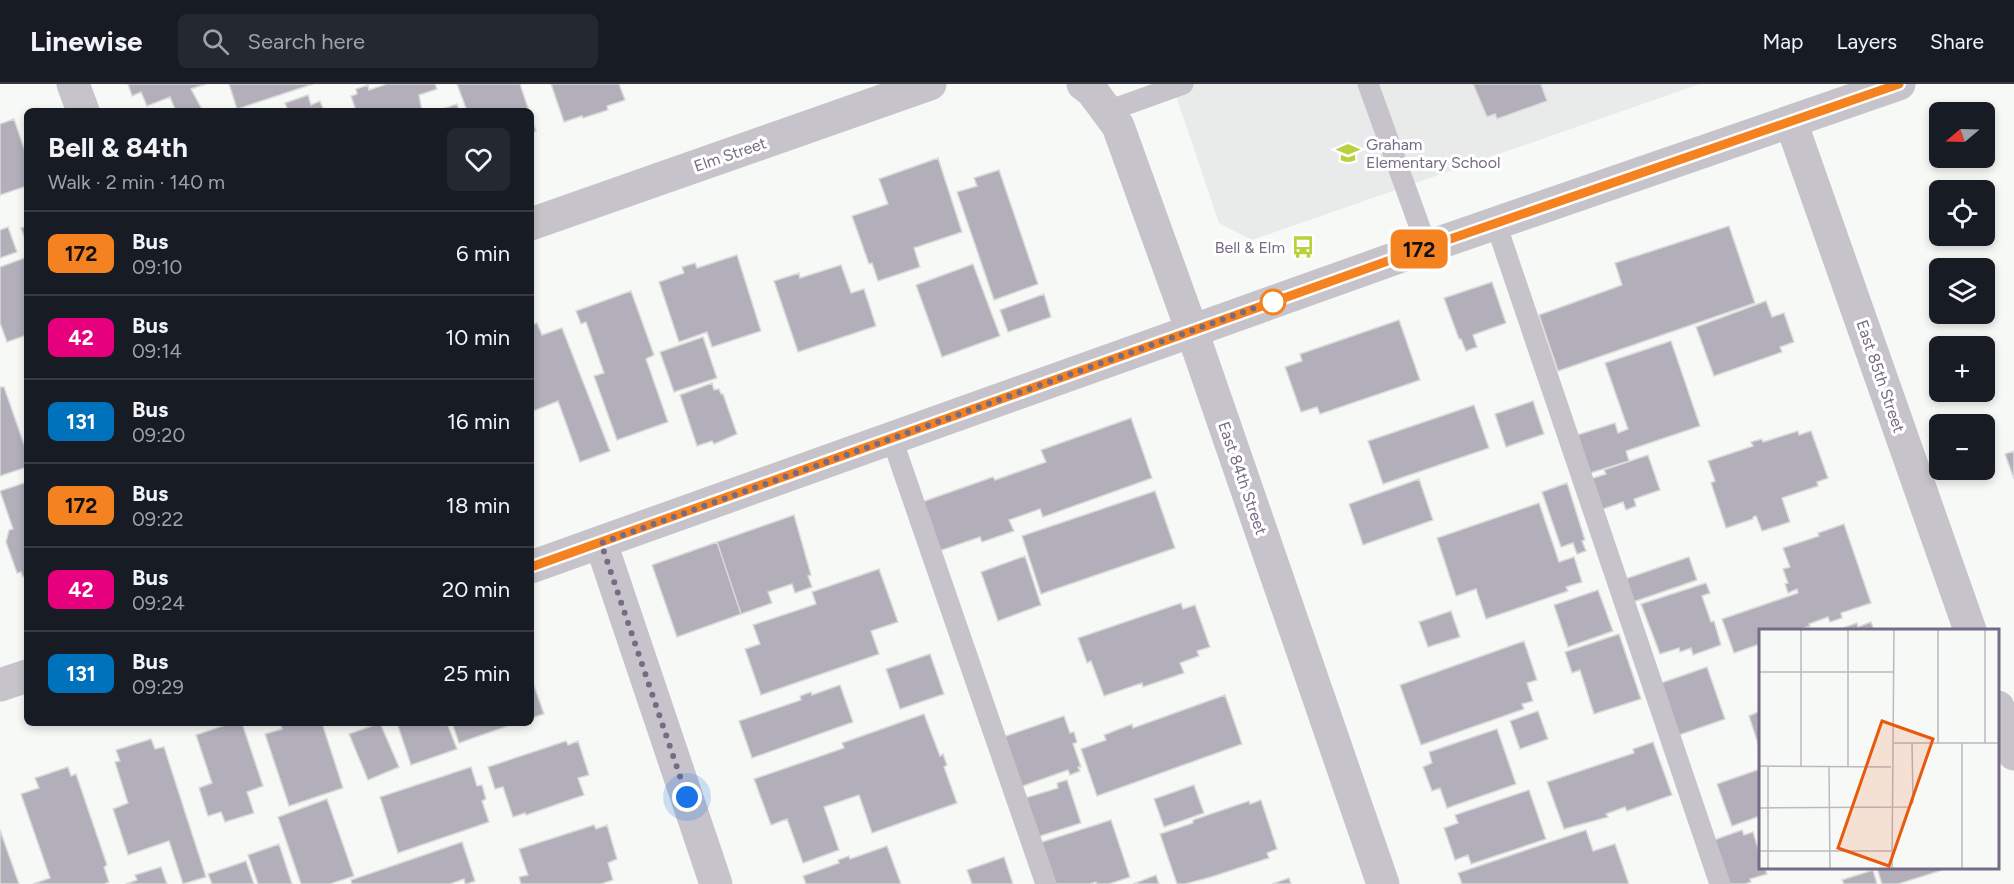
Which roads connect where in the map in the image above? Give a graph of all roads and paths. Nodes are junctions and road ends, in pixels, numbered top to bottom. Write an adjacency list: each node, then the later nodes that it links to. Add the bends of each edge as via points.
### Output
1 (73, 84): 7 (street)
2 (930, 84): 10 (street, Elm Street)
3 (1083, 84): 8 (street, East 84th Street)
4 (1183, 84): 8 (lane)
5 (1368, 84): 12 (lane)
6 (1899, 84): 9 (street)
7 (81, 108)
8 (1108, 111): 13 (street, East 84th Street, via 1118,126)
9 (1791, 122): 11 (street); 17 (street, East 85th Street)
10 (534, 223)
11 (1496, 224): 12 (street); 25 (lane)
12 (1427, 247): 13 (street)
13 (1192, 331): 14 (street); 24 (street, East 84th Street)
14 (892, 439): 15 (street); 23 (lane)
15 (601, 543): 16 (street); 22 (street)
16 (534, 566)
17 (1970, 629)
18 (24, 677): 19 (street)
19 (0, 685)
20 (1999, 710): 21 (street)
21 (2014, 754)
22 (716, 884)
23 (1046, 884)
24 (1383, 884)
25 (1720, 884)

